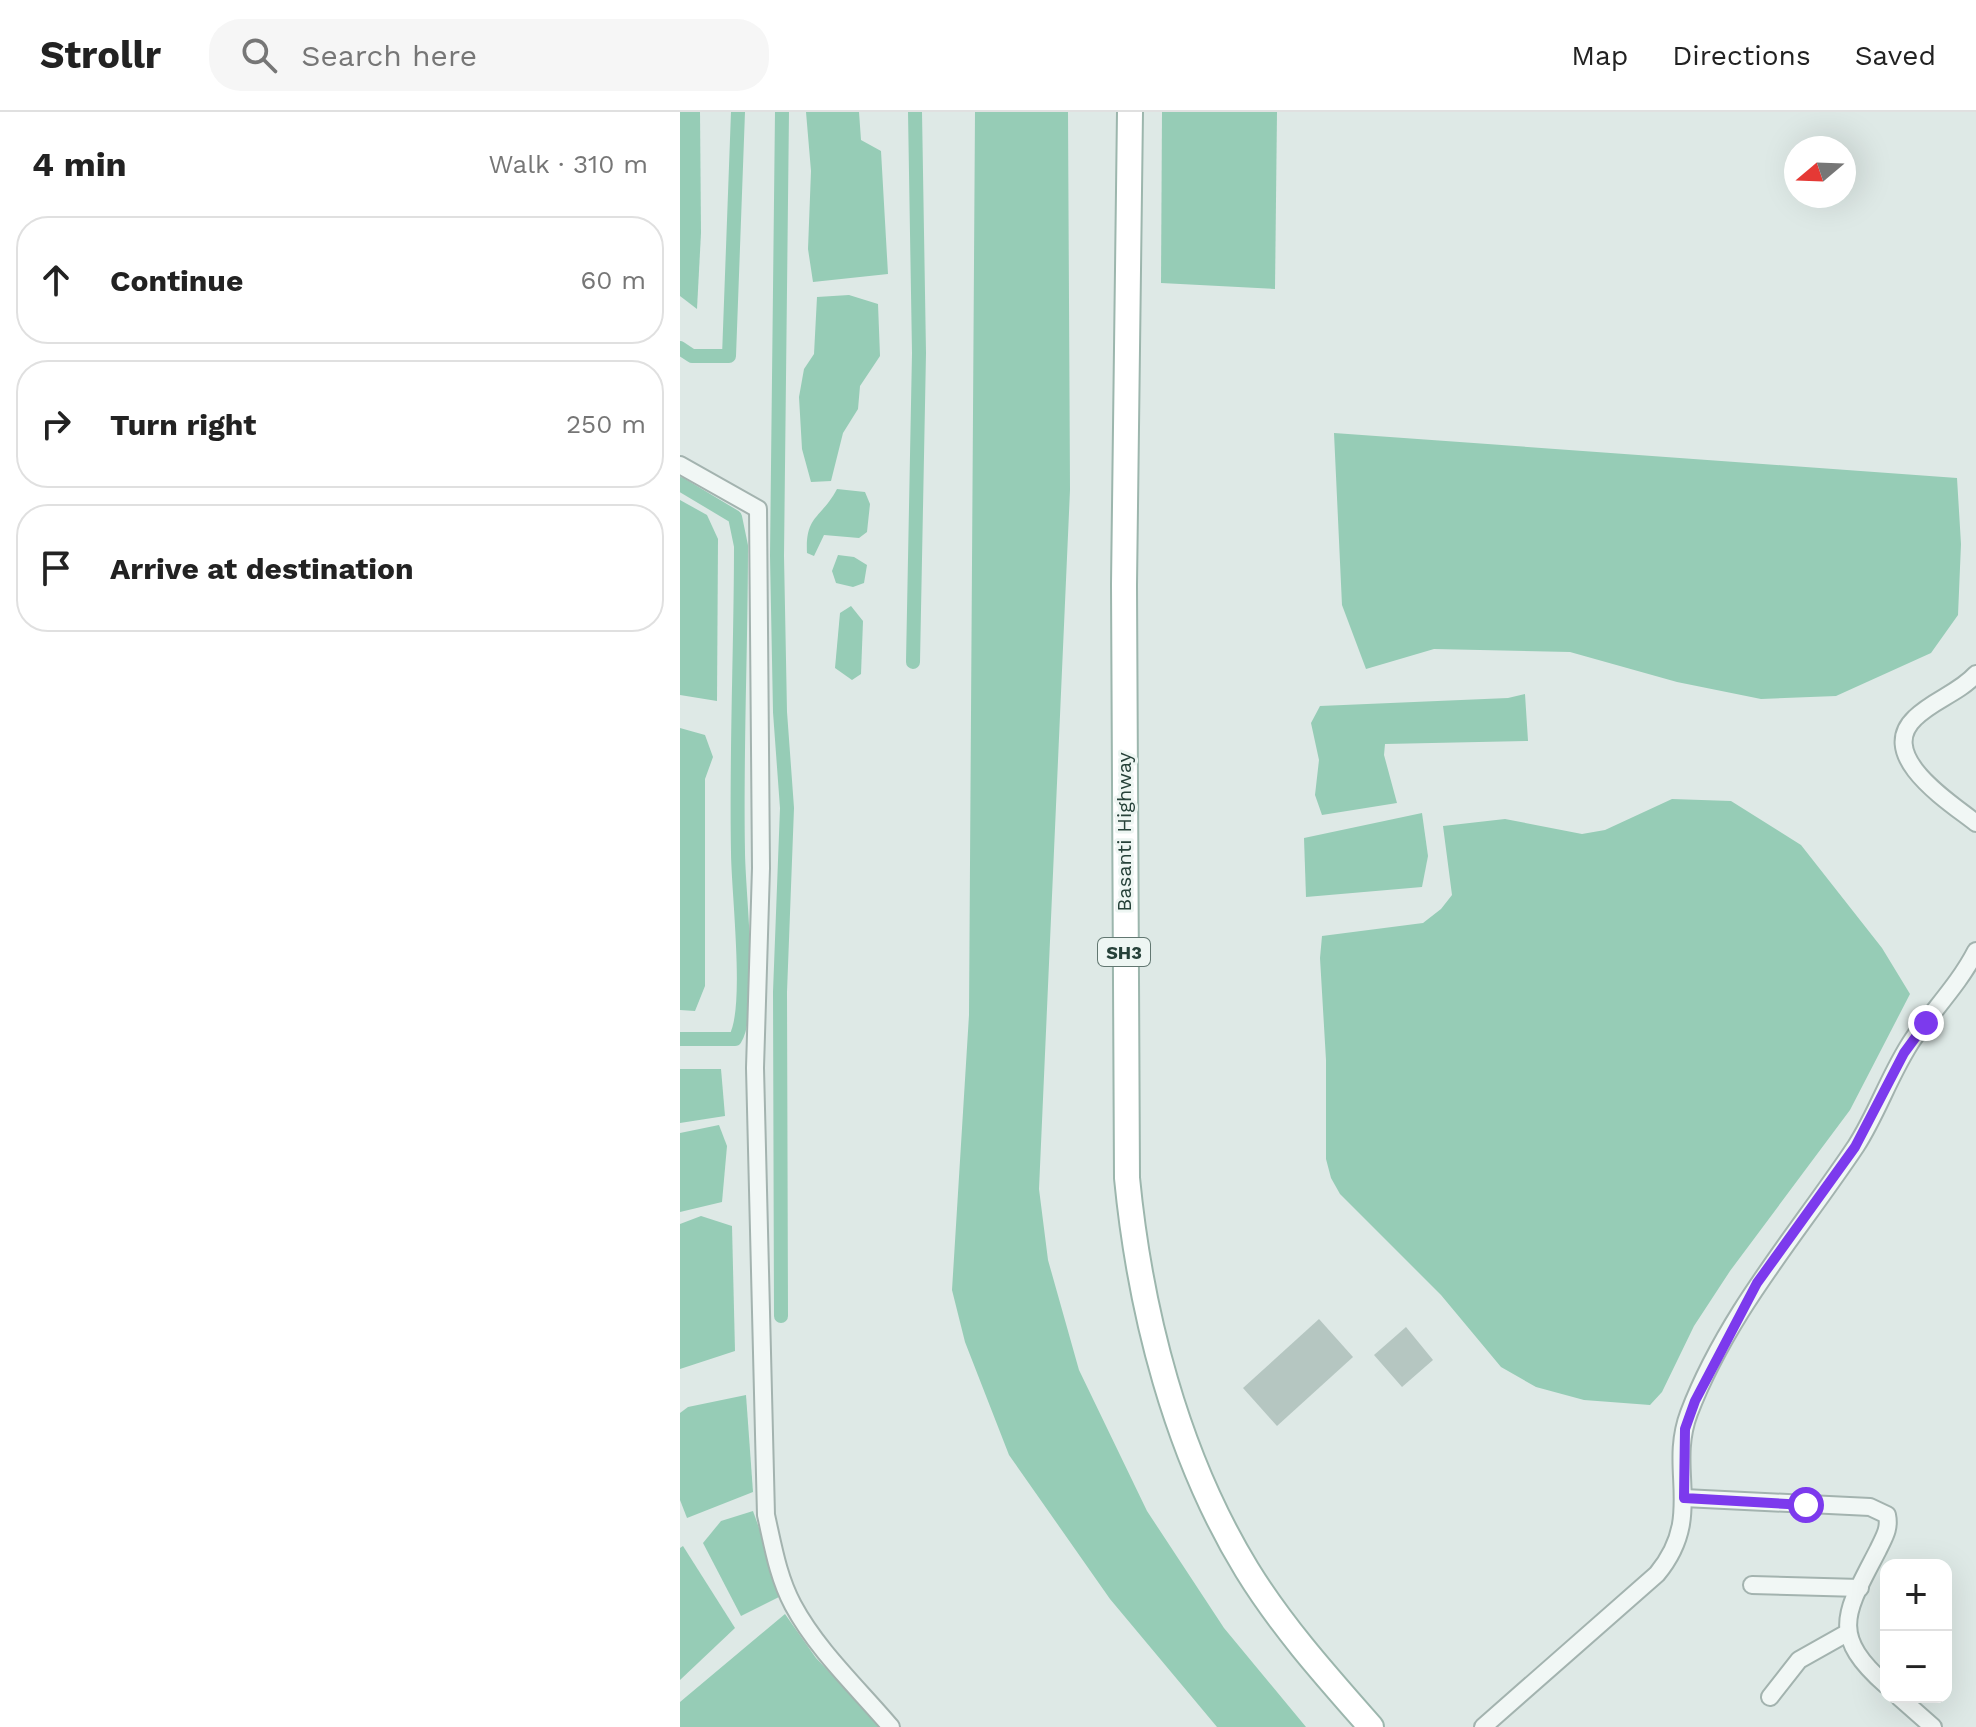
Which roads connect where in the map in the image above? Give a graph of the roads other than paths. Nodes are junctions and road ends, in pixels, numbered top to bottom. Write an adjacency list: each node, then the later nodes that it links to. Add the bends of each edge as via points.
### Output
1 (1130, 112): 14 (main road, Basanti Highway / SH3, via 1124,902 1131,1222 1153,1326 1204,1488 1247,1569 1282,1620)
2 (680, 465): 13 (street, via 758,509 761,868 755,1068 766,1515 793,1605)
3 (1976, 674): 4 (street, via 1914,718 1905,750 1919,775)
4 (1976, 823)
5 (1976, 951): 6 (street, via 1950,995 1904,1053 1855,1147 1740,1313 1689,1414)
6 (1684, 1498): 8 (street, via 1879,1510 1887,1515 1888,1531); 15 (street, via 1679,1541 1657,1574)
7 (1752, 1585): 8 (street)
8 (1860, 1588): 9 (street)
9 (1847, 1633): 10 (street, via 1860,1662); 11 (street, via 1799,1660)
10 (1880, 1680)
11 (1770, 1697)
12 (1906, 1703): 16 (street)
13 (891, 1727)
14 (1371, 1727)
15 (1483, 1727)
16 (1933, 1727)

